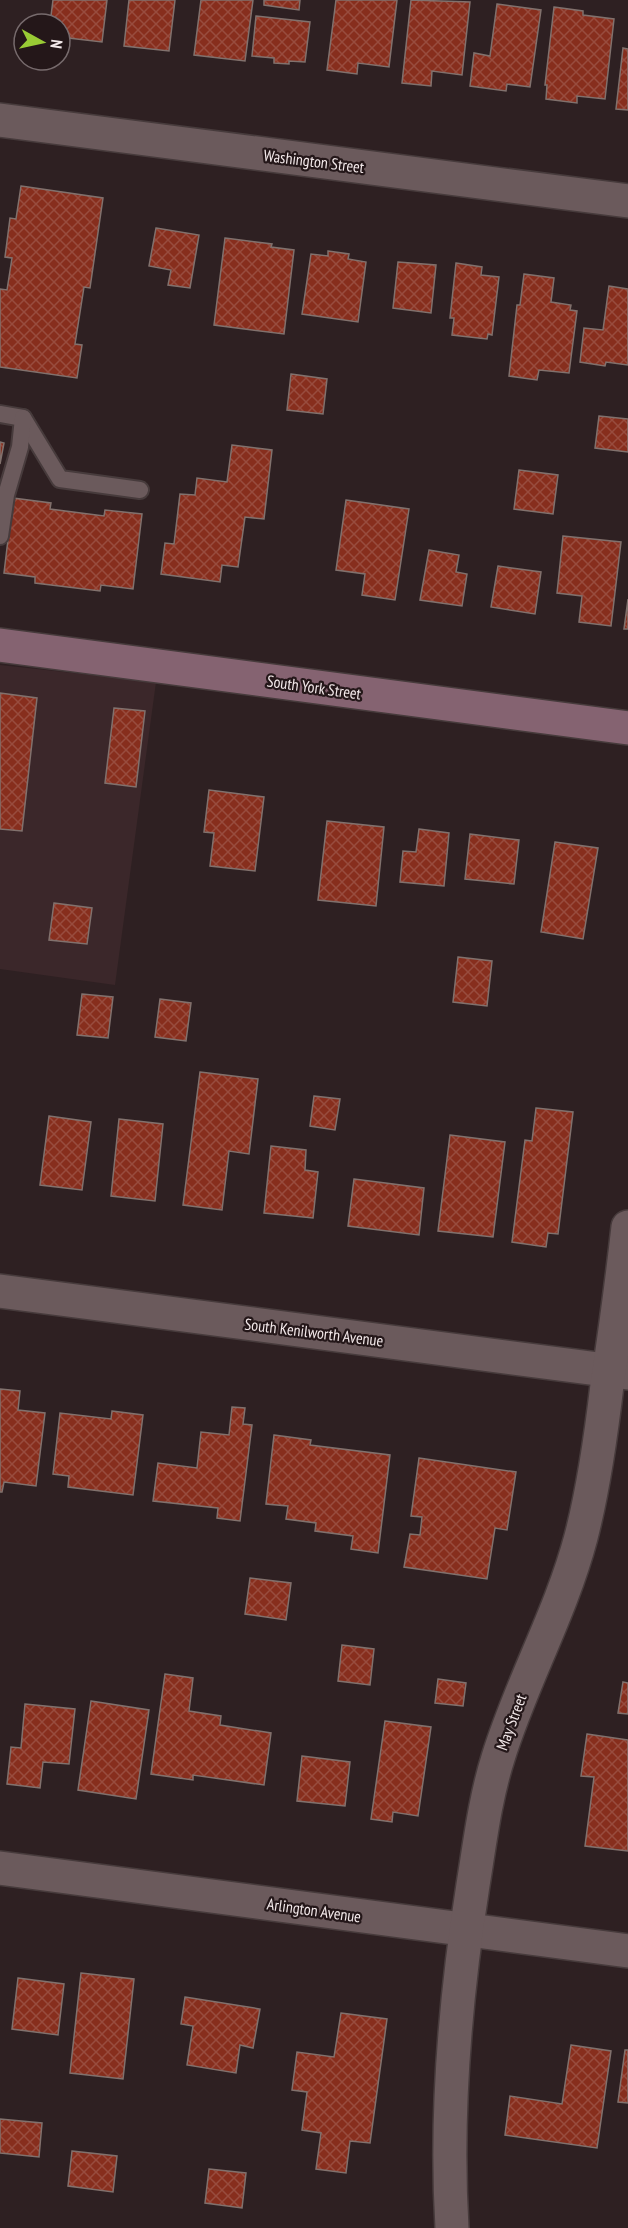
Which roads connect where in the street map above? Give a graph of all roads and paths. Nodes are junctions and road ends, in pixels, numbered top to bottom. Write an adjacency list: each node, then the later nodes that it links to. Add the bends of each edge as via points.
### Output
1 (0, 120): 2 (street, Washington Street)
2 (628, 201)
3 (0, 414): 4 (lane)
4 (23, 418): 5 (lane, via 60,479); 6 (lane)
5 (140, 490)
6 (0, 536)
7 (0, 645): 8 (main road, South York Street)
8 (628, 729)
9 (628, 1227): 11 (street, May Street)
10 (0, 1291): 11 (street, South Kenilworth Avenue)
11 (619, 1372): 13 (street, May Street, via 565,1591 497,1760 484,1813)
12 (0, 1868): 13 (street, Arlington Avenue)
13 (466, 1930): 14 (street, Arlington Avenue); 15 (street, May Street, via 449,2108)
14 (628, 1951)
15 (452, 2228)

